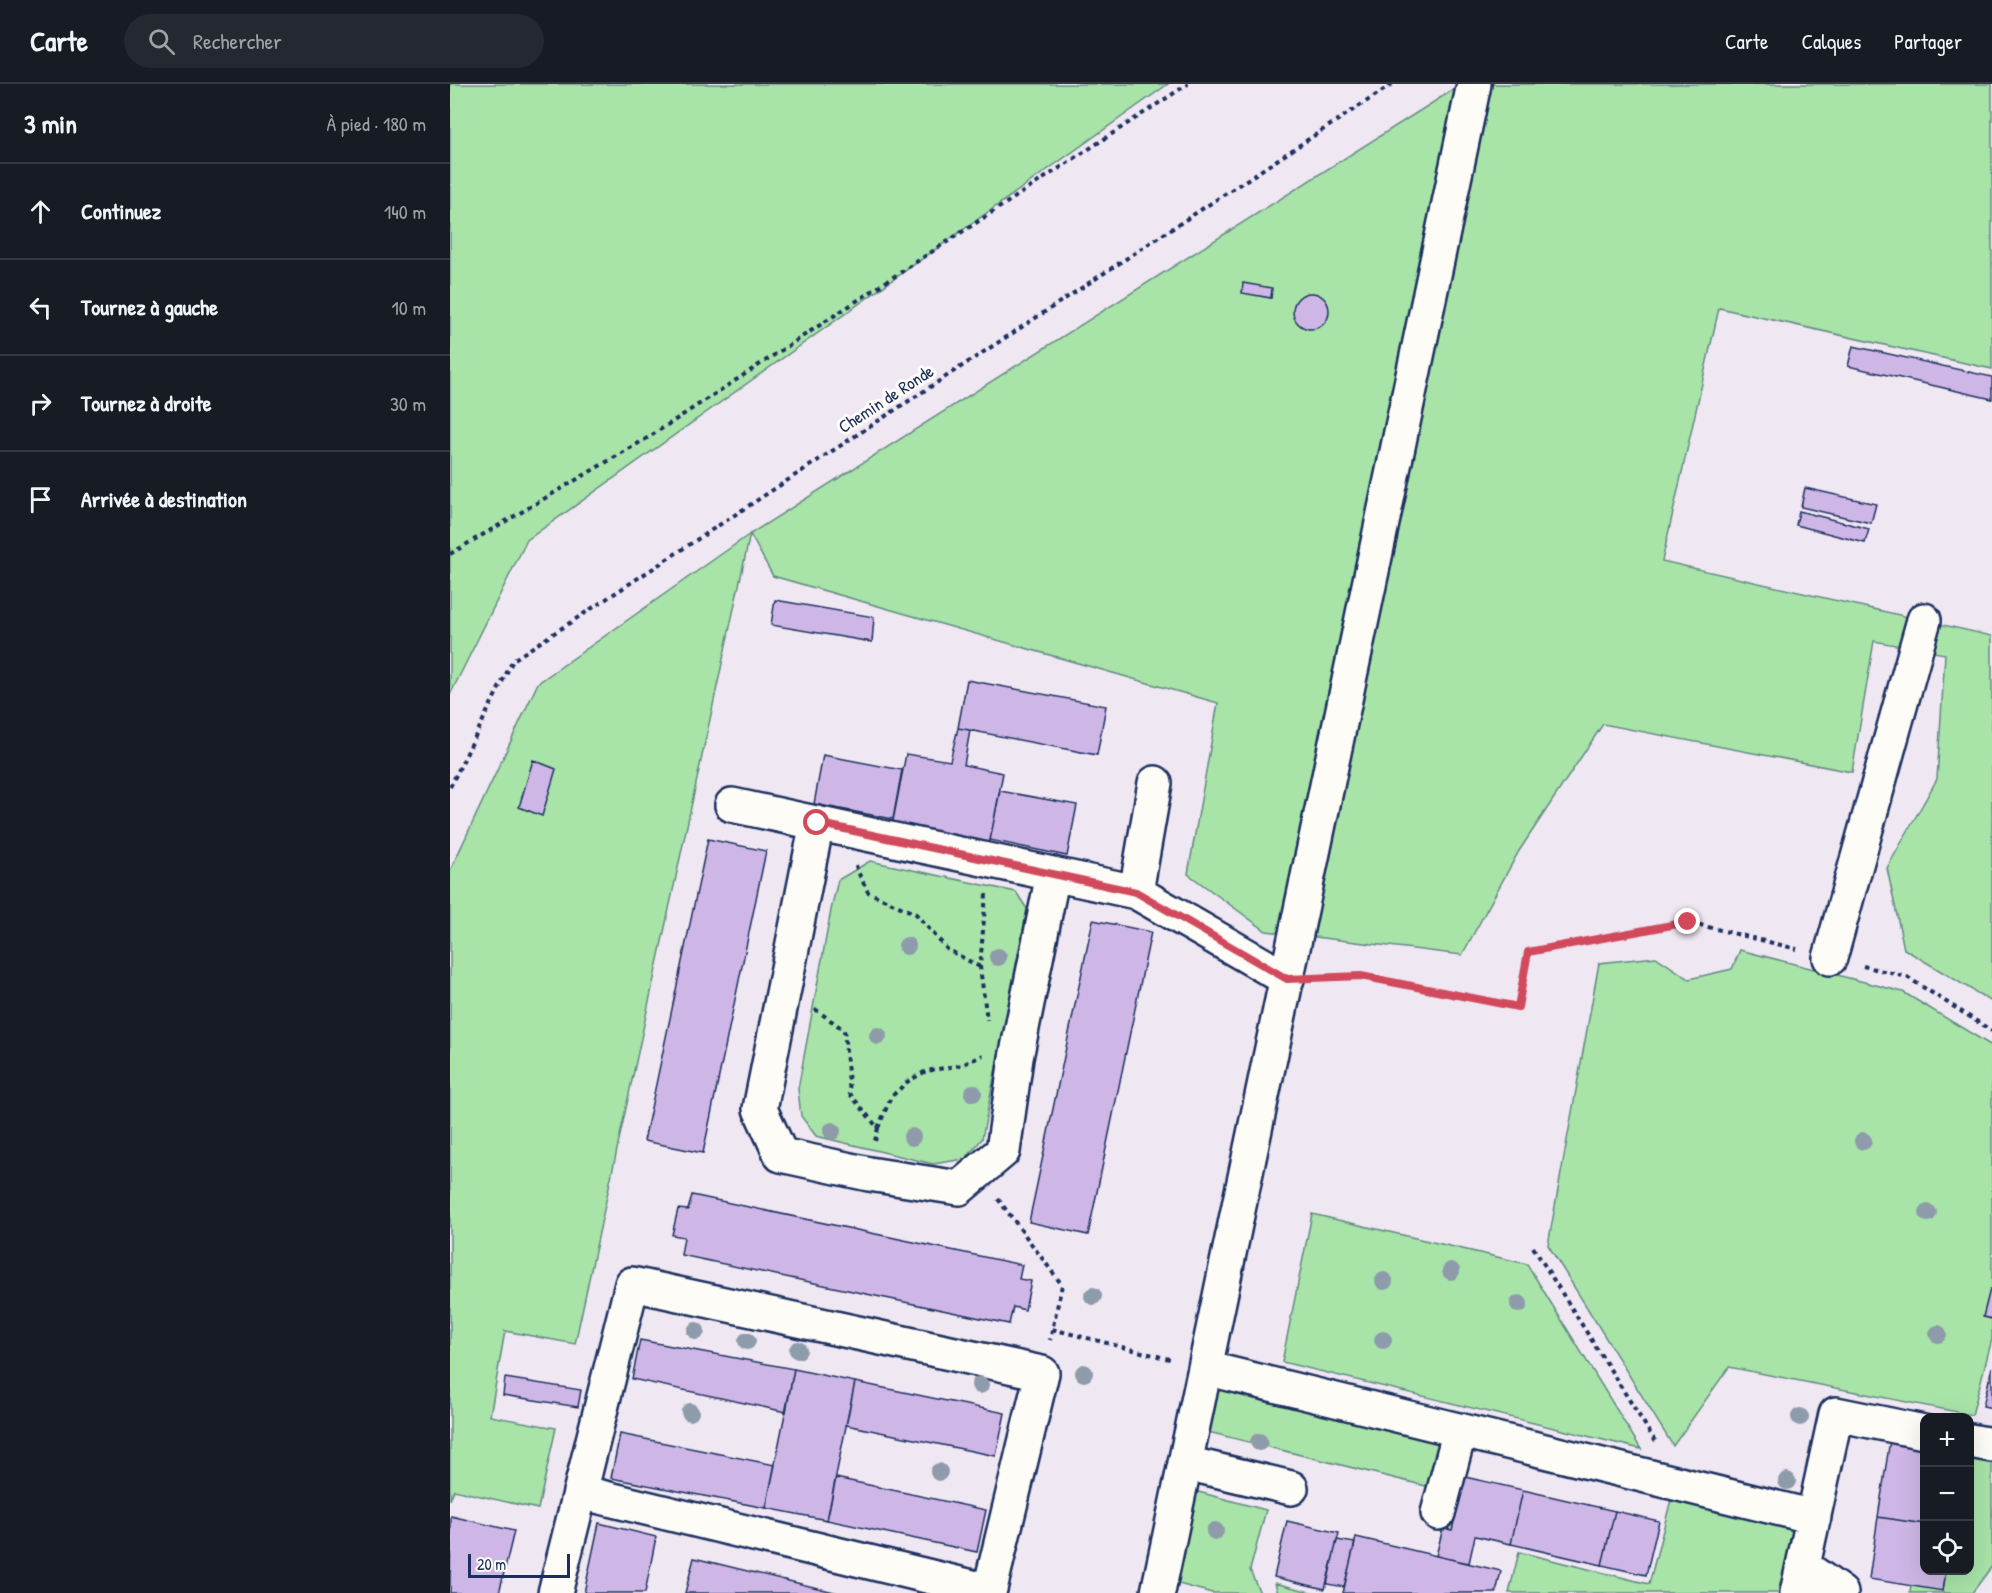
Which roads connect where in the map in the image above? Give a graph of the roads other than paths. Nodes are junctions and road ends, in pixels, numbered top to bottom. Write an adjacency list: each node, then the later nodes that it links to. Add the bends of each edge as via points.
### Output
1 (1474, 84): 9 (street)
2 (1924, 620): 8 (street)
3 (1155, 783): 7 (street)
4 (732, 805): 5 (street)
5 (817, 823): 6 (street); 6 (street, via 760,1109 781,1155 868,1174 960,1188 1003,1151 1004,1054)
6 (1053, 874): 7 (street)
7 (1136, 892): 9 (street)
8 (1830, 958)
9 (1287, 979): 10 (street)
10 (1205, 1368): 11 (street); 15 (street)
11 (1460, 1430): 18 (street); 19 (street)
12 (1920, 1431): 19 (street, via 1836,1414)
13 (1974, 1442): 14 (street)
14 (1992, 1445)
15 (1186, 1462): 16 (street); 23 (street)
16 (1291, 1488)
17 (580, 1492): 21 (street); 21 (street, via 632,1284 1042,1373); 22 (street)
18 (1438, 1513)
19 (1814, 1517): 20 (street)
20 (1800, 1579): 24 (street)
21 (989, 1592)
22 (555, 1593)
23 (1159, 1593)
24 (1841, 1593)

